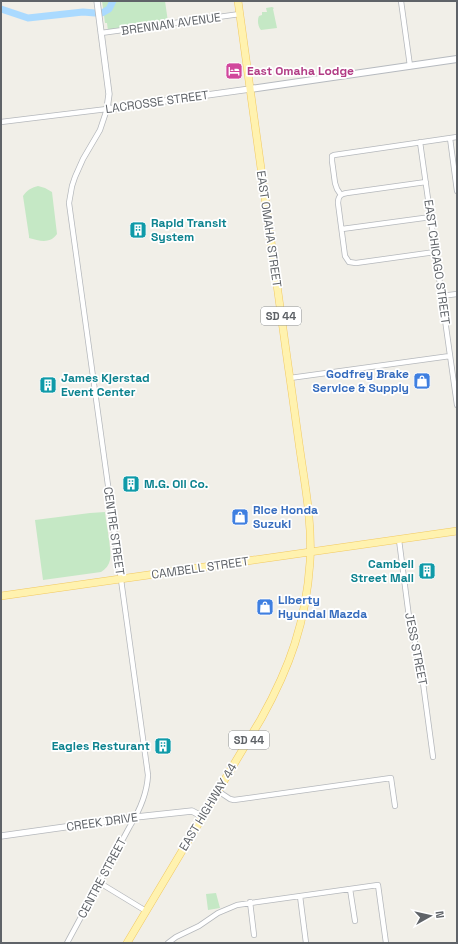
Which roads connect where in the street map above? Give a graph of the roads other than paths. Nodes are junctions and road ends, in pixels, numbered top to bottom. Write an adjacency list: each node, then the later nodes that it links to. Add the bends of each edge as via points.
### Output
1 (97, 1): 5 (street)
2 (238, 1): 4 (main road, EAST OMAHA STREET / SD 44)
3 (401, 1): 7 (street)
4 (240, 14): 5 (street, BRENNAN AVENUE); 8 (main road, EAST OMAHA STREET / SD 44)
5 (101, 33): 9 (street, via 109,94)
6 (457, 59): 7 (main road, LACROSSE STREET)
7 (410, 66): 8 (main road, LACROSSE STREET)
8 (250, 89): 9 (street, LACROSSE STREET); 23 (main road, EAST OMAHA STREET / SD 44)
9 (107, 109): 10 (street, LACROSSE STREET); 28 (street, CENTRE STREET, via 100,130 75,177 69,203)
10 (1, 122)
11 (457, 137): 12 (street)
12 (450, 138): 13 (street); 15 (street)
13 (420, 142): 14 (street, EAST CHICAGO STREET); 16 (street, via 334,154 334,177)
14 (426, 182): 16 (street); 17 (street, EAST CHICAGO STREET)
15 (457, 191)
16 (341, 195): 18 (street, via 338,200)
17 (431, 217): 18 (street); 19 (street, EAST CHICAGO STREET)
18 (342, 229): 19 (street, via 345,256 351,263)
19 (435, 252): 21 (street, EAST CHICAGO STREET)
20 (457, 294): 21 (street)
21 (441, 296): 22 (street, EAST CHICAGO STREET)
22 (450, 356): 23 (street); 24 (street, EAST CHICAGO STREET)
23 (290, 378): 27 (main road, EAST OMAHA STREET / SD 44, via 309,508)
24 (457, 405)
25 (457, 532): 26 (main road, CAMBELL STREET)
26 (399, 540): 27 (main road, CAMBELL STREET); 30 (street, JESS STREET, via 409,617 421,668)
27 (310, 552): 28 (main road, CAMBELL STREET); 31 (main road, EAST HIGHWAY 44 / SD 44, via 307,592 296,644 270,703)
28 (121, 579): 29 (main road, CAMBELL STREET); 33 (street, CENTRE STREET, via 148,775 145,796)
29 (1, 596)
30 (433, 757)
31 (218, 792): 32 (street, via 234,800 391,778); 34 (main road, EAST HIGHWAY 44 / SD 44)
32 (394, 806)
33 (136, 817): 34 (street, CREEK DRIVE, via 192,811); 35 (street, CREEK DRIVE); 36 (street, CENTRE STREET)
34 (202, 817): 40 (main road, EAST HIGHWAY 44 / SD 44)
35 (1, 836)
36 (100, 883): 40 (street); 43 (street, CENTRE STREET)
37 (350, 889): 38 (street); 41 (street); 47 (street, via 378,885)
38 (300, 896): 39 (street); 46 (street)
39 (250, 902): 42 (street); 45 (street, via 218,913)
40 (146, 911): 44 (main road, EAST HIGHWAY 44 / SD 44)
41 (355, 921)
42 (254, 935)
43 (67, 943)
44 (127, 943)
45 (168, 943)
46 (306, 943)
47 (386, 943)

